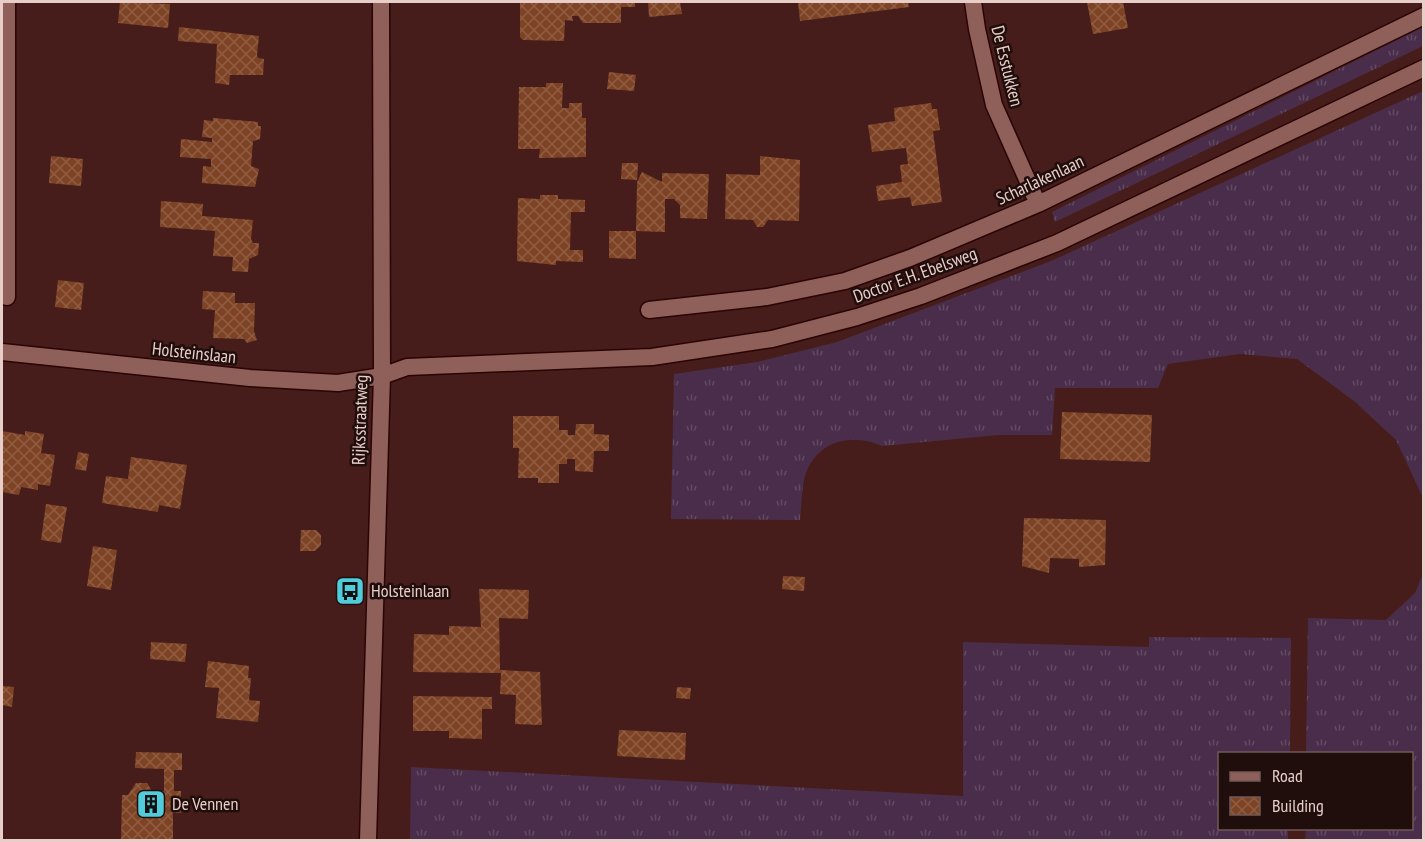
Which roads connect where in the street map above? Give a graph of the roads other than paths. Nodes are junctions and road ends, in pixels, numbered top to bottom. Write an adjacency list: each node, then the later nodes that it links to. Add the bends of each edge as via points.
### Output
1 (7, 2): 7 (main road)
2 (381, 2): 10 (main road, Rijksstraatweg)
3 (974, 2): 6 (main road, De Esstukken, via 994,105)
4 (1424, 16): 6 (main road, Scharlakenlaan)
5 (1424, 68): 10 (main road, Doctor E.H. Ebelsweg, via 1057,243 857,317 712,350 652,357 407,367)
6 (1038, 204): 8 (main road, Scharlakenlaan, via 845,281 767,297)
7 (7, 297)
8 (649, 310)
9 (2, 352): 10 (main road, Holsteinslaan, via 338,384)
10 (382, 376): 11 (main road, Rijksstraatweg)
11 (368, 840)

